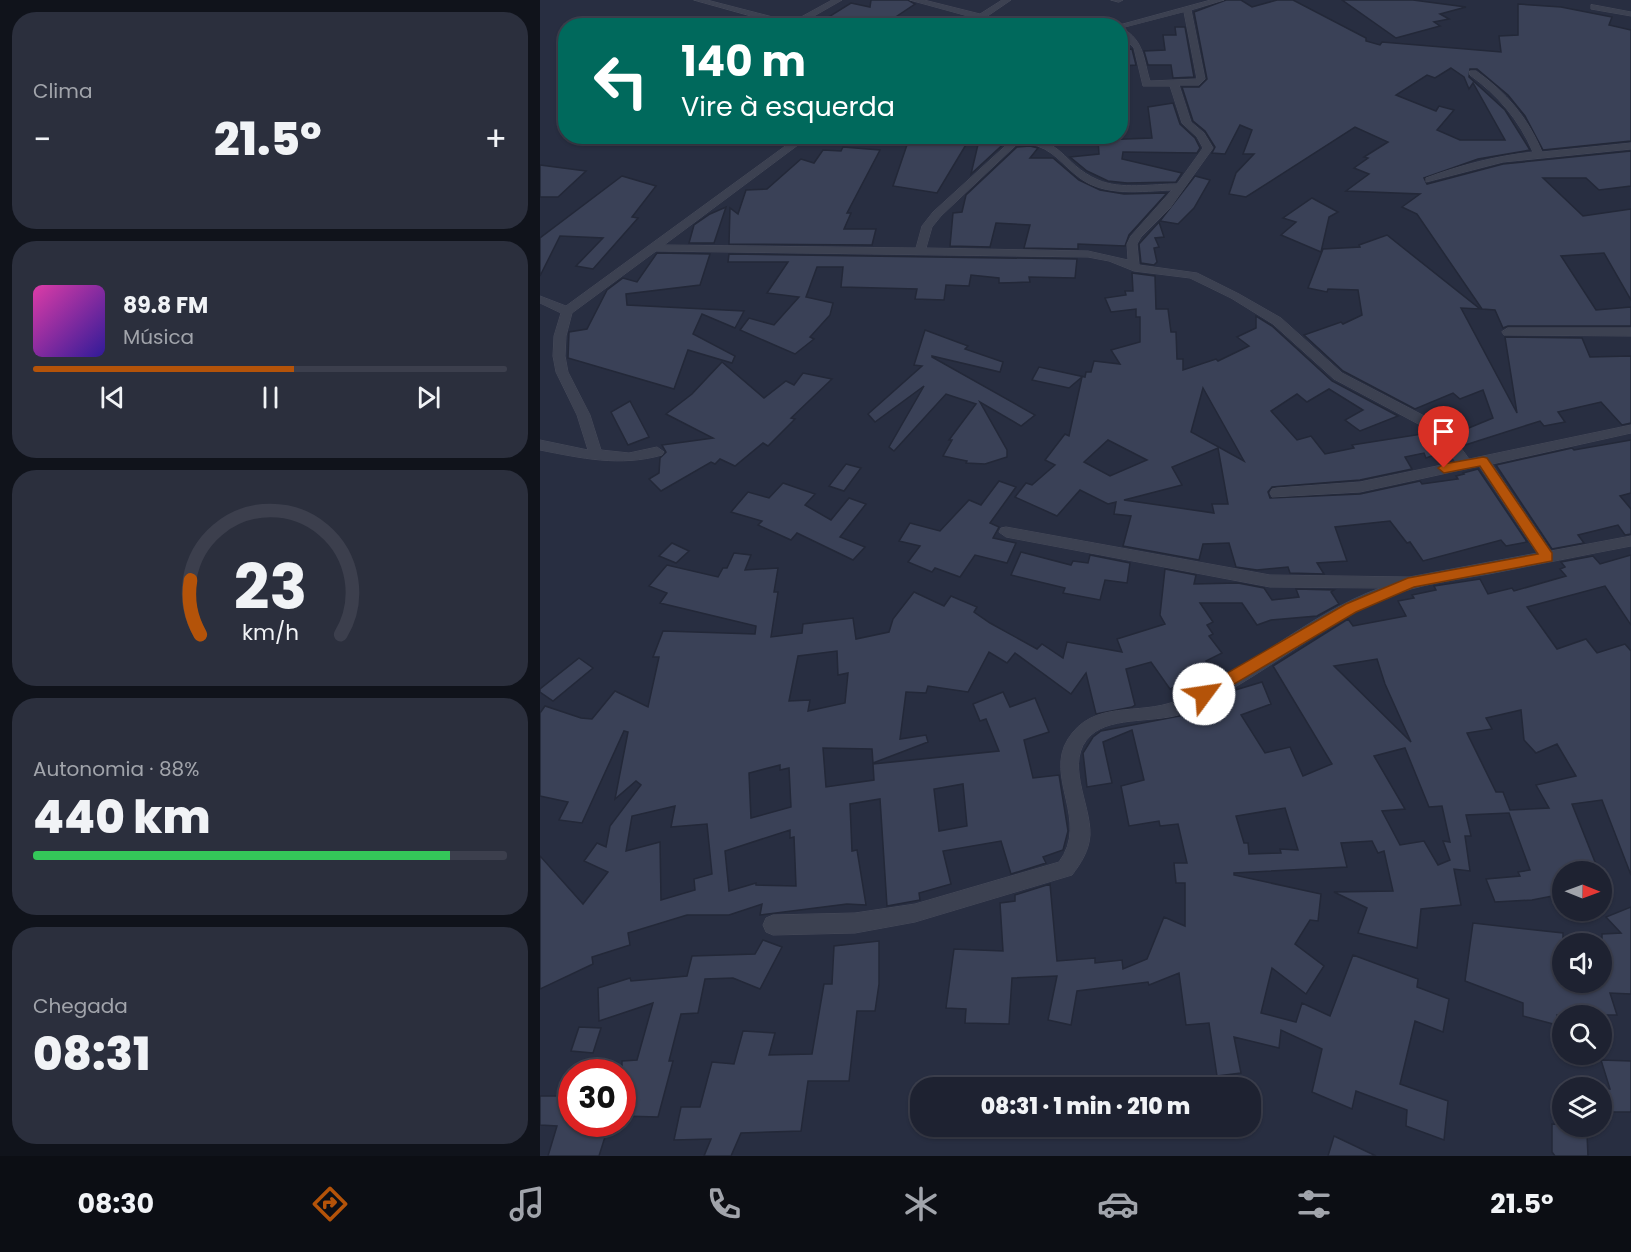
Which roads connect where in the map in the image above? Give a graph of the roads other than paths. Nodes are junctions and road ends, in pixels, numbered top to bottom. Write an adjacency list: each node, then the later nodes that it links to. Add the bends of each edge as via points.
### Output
1 (698, 0): 10 (street)
2 (838, 0): 11 (street)
3 (914, 0): 9 (street)
4 (1007, 0): 9 (street)
5 (1220, 0): 7 (street)
6 (1594, 7): 8 (street)
7 (1187, 8): 12 (street); 15 (street, via 1201,79)
8 (1631, 14)
9 (981, 17)
10 (769, 18)
11 (808, 18)
12 (1128, 26)
13 (1128, 34): 15 (street, via 1140,48 1146,84)
14 (1473, 73): 21 (street, via 1499,92 1528,131)
15 (1174, 84): 24 (street, via 1187,123 1201,135 1208,148)
16 (795, 144): 25 (street)
17 (1011, 144): 26 (street, via 937,214 927,226)
18 (1040, 144): 24 (street, via 1066,157 1078,172 1098,184)
19 (1631, 146): 20 (street)
20 (1620, 147): 21 (street); 22 (street)
21 (1539, 155): 23 (street, via 1477,165)
22 (1631, 159)
23 (1430, 180)
24 (1179, 187): 27 (street, via 1134,240)
25 (656, 248): 26 (street); 29 (street)
26 (920, 252): 27 (street, via 1088,254 1112,258)
27 (1134, 268): 39 (street, via 1193,275 1261,311 1338,376 1445,436)
28 (540, 299): 29 (street)
29 (567, 311): 32 (street)
30 (1508, 332): 31 (street)
31 (1631, 332)
32 (546, 347)
33 (554, 387): 37 (street, via 587,425)
34 (1631, 429): 38 (street)
35 (541, 447): 37 (street)
36 (657, 452): 37 (street, via 645,456)
37 (600, 456)
38 (1483, 462): 39 (street); 43 (street)
39 (1465, 464): 40 (street, via 1360,487)
40 (1277, 493)
41 (1006, 532): 44 (street, via 1270,581)
42 (1631, 541): 43 (street)
43 (1547, 557): 44 (street)
44 (1412, 582): 45 (street, via 1351,608 1178,708 1118,716 1085,729 1071,755 1070,772 1080,817 1079,850 1065,869 915,913 855,923)
45 (773, 925)

